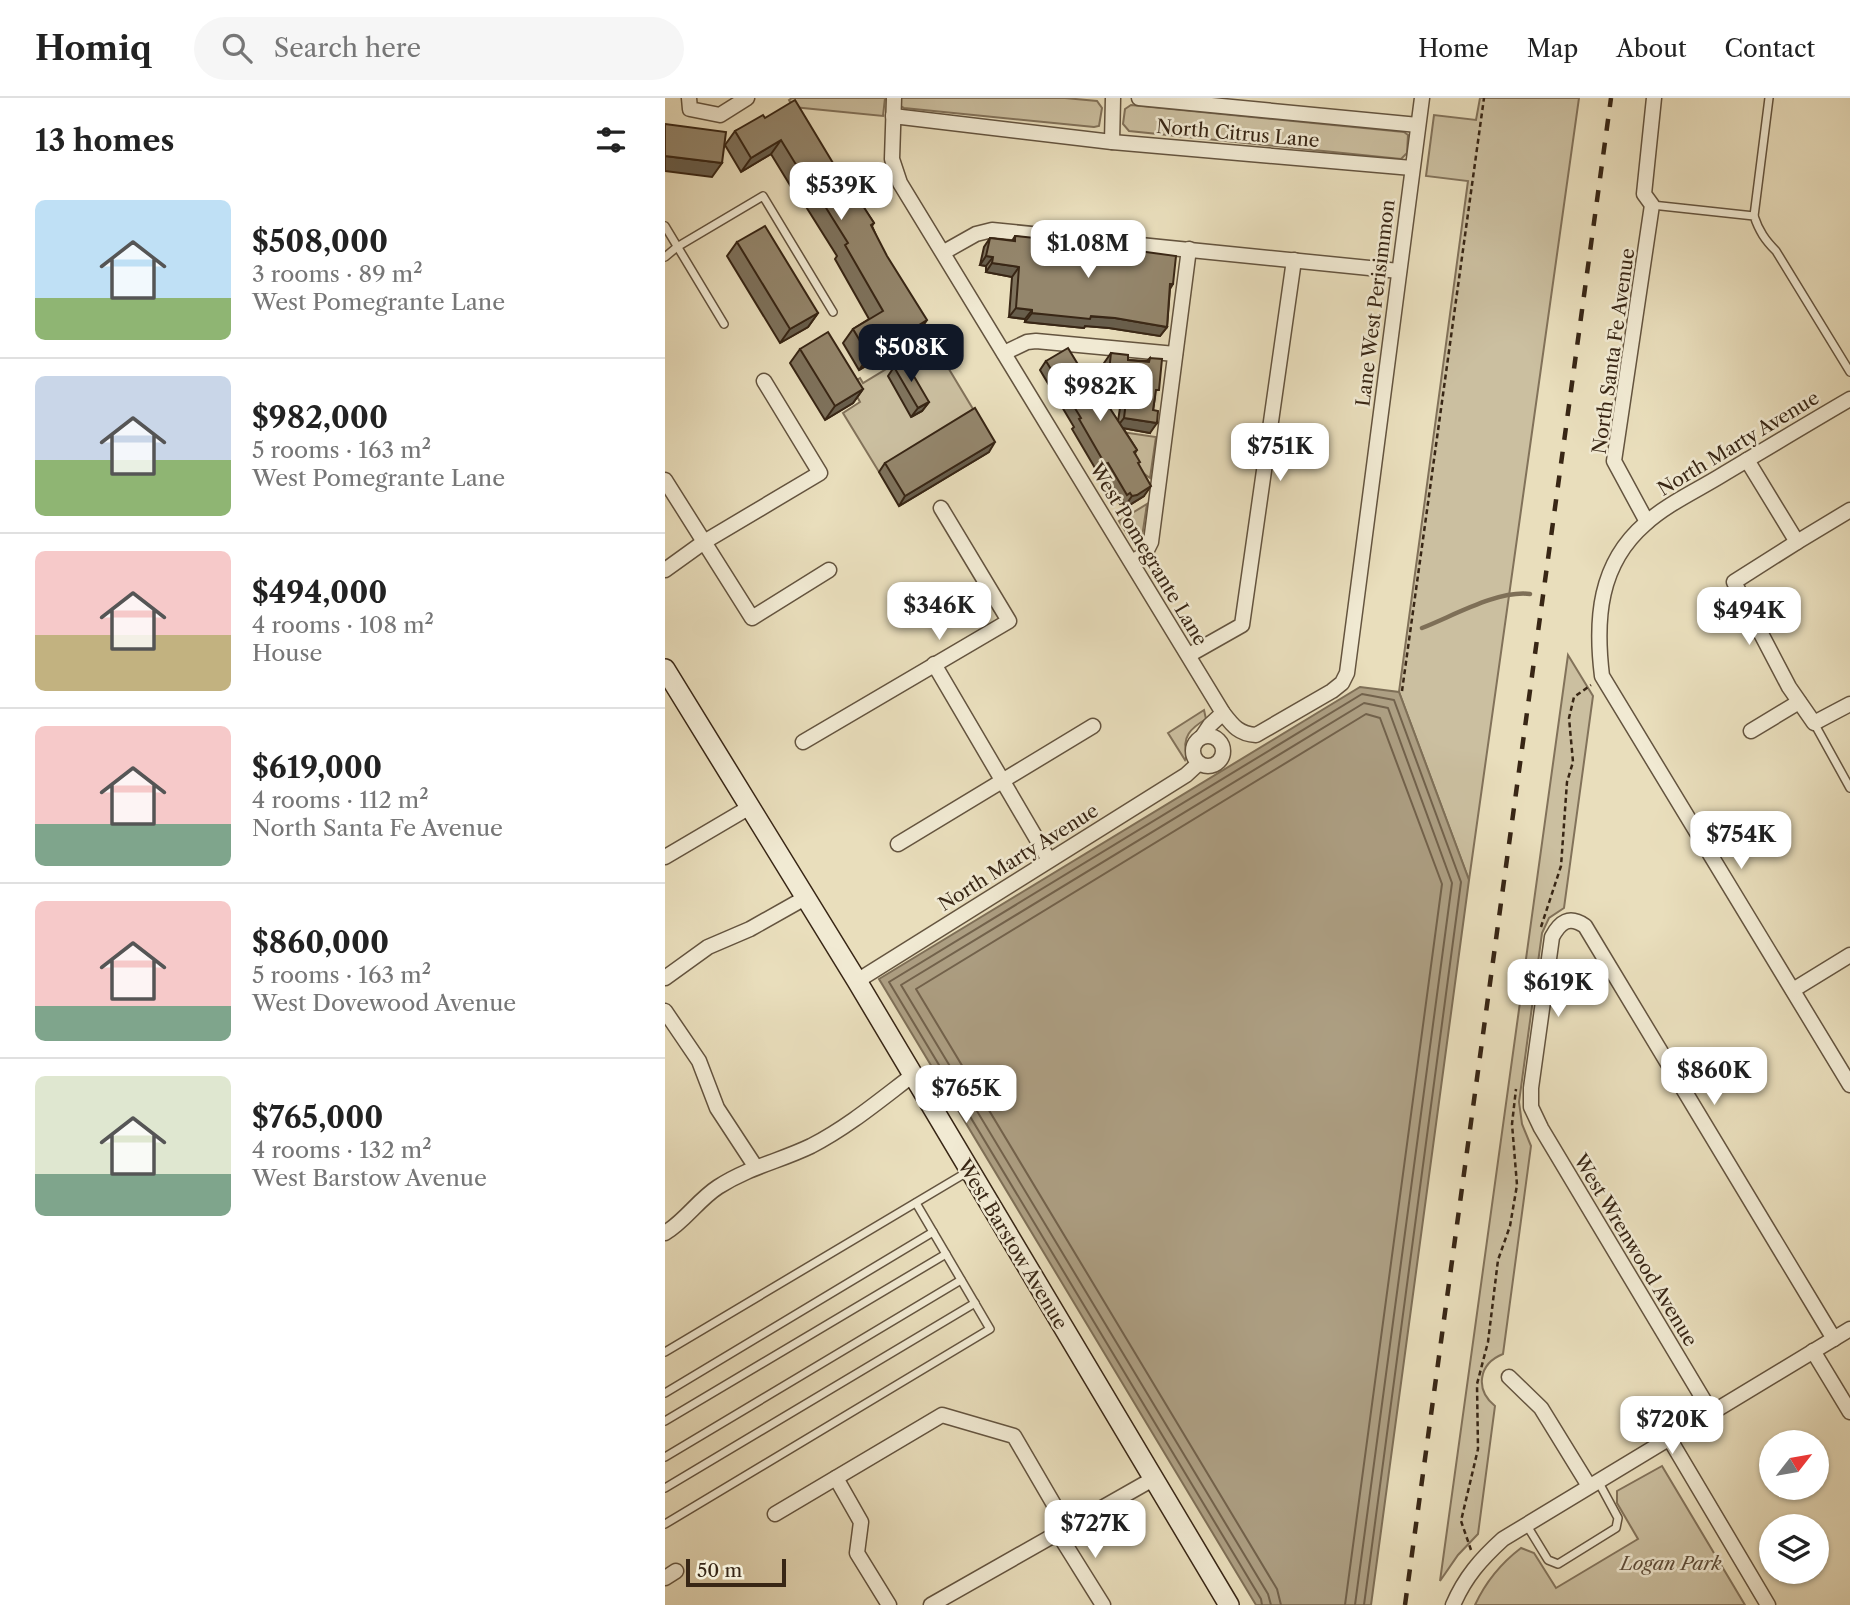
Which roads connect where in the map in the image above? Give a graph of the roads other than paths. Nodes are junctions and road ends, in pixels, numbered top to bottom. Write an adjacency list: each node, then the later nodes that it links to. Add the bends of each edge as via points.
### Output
1 (689, 98): 2 (street, via 690,109 720,116)
2 (747, 98)
3 (894, 98): 9 (street, West Pomegrante Lane)
4 (1113, 98): 11 (street)
5 (1139, 98): 10 (street, North Citrus Lane)
6 (1422, 98): 10 (street, Lane West Perisimmon)
7 (1654, 98): 13 (street, North Santa Fe Avenue, via 1644,194)
8 (1769, 98): 14 (lane)
9 (893, 116): 11 (street, North Citrus Lane); 18 (street, West Pomegrante Lane, via 892,159 900,183)
10 (1418, 125): 12 (street, Lane West Perisimmon)
11 (1112, 142): 12 (street, North Citrus Lane)
12 (1412, 168): 21 (street, Lane West Perisimmon)
13 (1652, 205): 14 (lane); 33 (street, North Santa Fe Avenue, via 1614,461)
14 (1753, 216): 26 (lane)
15 (665, 226): 16 (lane)
16 (677, 247): 19 (lane); 22 (lane, via 763,196); 23 (lane)
17 (1189, 249): 18 (street, via 992,230); 20 (street); 25 (street)
18 (944, 252): 24 (street, West Pomegrante Lane)
19 (665, 257)
20 (1294, 260): 21 (street); 39 (street, via 1242,625)
21 (1399, 271): 47 (street, Lane West Perisimmon, via 1347,673 1332,691 1256,735)
22 (833, 312)
23 (724, 324)
24 (1004, 354): 25 (street, via 1036,341); 36 (street, West Pomegrante Lane)
25 (1175, 354): 36 (street, via 1151,542 1145,554)
26 (1850, 372)
27 (764, 381): 34 (street, via 820,474)
28 (1850, 398): 29 (street, North Marty Avenue)
29 (1747, 460): 33 (street, North Marty Avenue); 35 (street)
30 (665, 480): 34 (street)
31 (941, 508): 40 (street, via 1009,621)
32 (1850, 510): 35 (street)
33 (1647, 522): 63 (street, via 1615,561 1606,584 1597,640 1602,676)
34 (704, 542): 37 (street); 38 (street, via 752,618)
35 (1797, 542): 42 (street, via 1734,582)
36 (1132, 562): 39 (street, West Pomegrante Lane)
37 (665, 570)
38 (829, 570)
39 (1189, 655): 44 (street, West Pomegrante Lane)
40 (934, 664): 50 (street); 53 (street)
41 (665, 669): 55 (street, West Barstow Avenue)
42 (1799, 702): 45 (street); 48 (street)
43 (1850, 704): 45 (street)
44 (1223, 713): 47 (street, West Pomegrante Lane); 49 (street)
45 (1814, 723): 54 (lane)
46 (1093, 726): 53 (street)
47 (1237, 730): 51 (street, North Marty Avenue)
48 (1751, 731)
49 (1202, 737): 51 (street, via 1216,739); 52 (street, via 1193,747)
50 (803, 741)
51 (1223, 751): 52 (street, North Marty Avenue, via 1215,764)
52 (1199, 763): 58 (street, North Marty Avenue)
53 (1002, 781): 56 (street); 58 (street)
54 (1850, 788)
55 (750, 807): 57 (street); 59 (street, West Barstow Avenue)
56 (898, 844)
57 (665, 857)
58 (1048, 860): 62 (street, North Marty Avenue)
59 (805, 898): 61 (street, via 708,947); 62 (street, West Barstow Avenue)
60 (1850, 955): 63 (street)
61 (665, 978)
62 (856, 981): 65 (street, West Barstow Avenue)
63 (1793, 989): 66 (street)
64 (665, 1012): 67 (street, via 699,1061 717,1108)
65 (913, 1075): 67 (street, via 834,1133); 68 (street, West Barstow Avenue)
66 (1850, 1085)
67 (755, 1167): 71 (street, via 716,1188)
68 (970, 1171): 69 (lane); 87 (street, West Barstow Avenue)
69 (916, 1203): 70 (lane); 78 (lane)
70 (933, 1232): 72 (lane); 80 (lane)
71 (665, 1233)
72 (946, 1254): 73 (lane); 83 (lane)
73 (961, 1280): 74 (lane); 85 (lane)
74 (975, 1303): 89 (lane); 92 (lane, via 990,1329)
75 (1850, 1329): 76 (street)
76 (1834, 1339): 77 (street); 81 (street, West Wrenwood Avenue, via 1585,926 1566,920 1552,937 1531,1107)
77 (1813, 1351): 81 (street); 82 (street)
78 (665, 1352)
79 (1509, 1377): 88 (street, via 1541,1408)
80 (665, 1392)
81 (1711, 1412): 84 (street)
82 (1850, 1412)
83 (665, 1421)
84 (1669, 1437): 88 (street); 99 (street)
85 (665, 1457)
86 (836, 1478): 90 (street); 93 (street, via 942,1415 1014,1436); 95 (street, via 861,1522 857,1553)
87 (1153, 1479): 93 (street); 97 (street, West Barstow Avenue)
88 (1593, 1483): 91 (street); 91 (lane, via 1618,1518 1616,1528 1558,1564 1548,1560)
89 (665, 1488)
90 (775, 1514)
91 (1526, 1523): 98 (street, via 1478,1562)
92 (665, 1524)
93 (1063, 1530): 94 (street); 96 (street)
94 (941, 1603)
95 (889, 1605)
96 (1103, 1605)
97 (1229, 1605)
98 (1453, 1605)
99 (1768, 1605)

